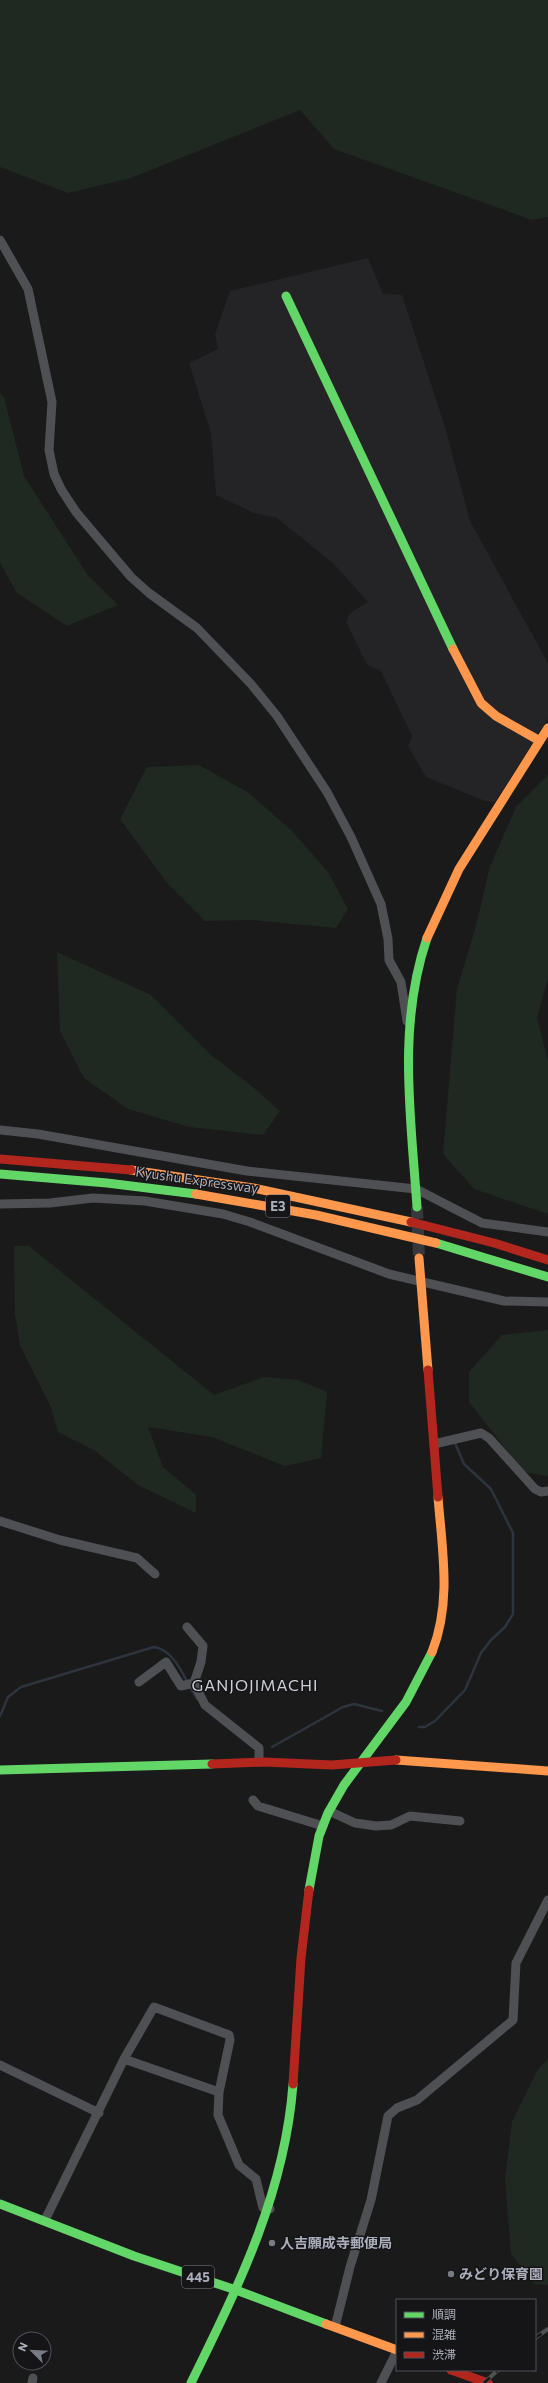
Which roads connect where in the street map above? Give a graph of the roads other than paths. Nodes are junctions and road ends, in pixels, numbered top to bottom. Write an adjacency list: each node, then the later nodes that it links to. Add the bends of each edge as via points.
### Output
1 (0, 240): 5 (street, via 28,289 52,402 49,450 54,474 61,489 76,512 131,577 197,628 251,684 277,716 327,792 351,837 381,904 389,960 401,982)
2 (286, 296): 4 (main road, via 470,684 481,703 496,716)
3 (548, 728): 4 (main road)
4 (540, 741): 5 (main road, via 461,866 434,918 419,965)
5 (409, 1033): 9 (main road, via 408,1100)
6 (0, 1130): 9 (street, via 38,1134 247,1171)
7 (0, 1159): 14 (main road, Kyushu Expressway / E3, via 59,1161 195,1177 296,1196 452,1232)
8 (0, 1174): 15 (main road, Kyushu Expressway / E3, via 76,1178 194,1192 293,1209 441,1245)
9 (416, 1189): 11 (main road); 12 (street, via 482,1223)
10 (0, 1204): 16 (street, via 50,1203 93,1198 144,1201 223,1214 389,1274)
11 (416, 1207)
12 (548, 1232)
13 (418, 1258): 16 (main road)
14 (548, 1260)
15 (548, 1277)
16 (420, 1281): 17 (street, via 504,1301); 18 (main road)
17 (548, 1302)
18 (434, 1444): 19 (street, via 481,1433 489,1438 535,1489 541,1492); 26 (main road, via 446,1583 438,1636 417,1684 393,1721)
19 (548, 1491)
20 (0, 1521): 21 (street, via 60,1540 137,1558)
21 (156, 1574)
22 (187, 1627): 24 (street, via 203,1646)
23 (140, 1682): 24 (street, via 166,1662 181,1686)
24 (194, 1683): 25 (street, via 205,1705 259,1748)
25 (259, 1762): 26 (main road, via 332,1765); 27 (main road)
26 (361, 1762): 28 (main road, via 386,1759); 30 (main road)
27 (0, 1770)
28 (548, 1772)
29 (253, 1800): 32 (street, via 258,1806)
30 (329, 1811): 31 (street, via 355,1823 376,1826 391,1825 410,1816); 32 (main road)
31 (460, 1821)
32 (323, 1826): 39 (main road, via 304,1917 290,2118)
33 (548, 1900): 42 (street, via 516,1962 513,2020 417,2100 397,2108 388,2116 371,2200)
34 (124, 2059): 36 (street); 36 (street, via 154,2007 229,2035); 37 (street)
35 (0, 2065): 37 (street)
36 (219, 2092): 39 (street, via 218,2116 239,2165 256,2179 263,2208)
37 (100, 2113): 40 (street, via 60,2186)
38 (0, 2204): 40 (main road, 445)
39 (270, 2209): 41 (main road)
40 (45, 2220): 41 (main road, 445, via 134,2256)
41 (236, 2290): 42 (main road, 445); 46 (main road)
42 (335, 2327): 43 (main road, 445)
43 (396, 2351)
44 (396, 2353): 47 (street)
45 (454, 2371): 48 (main road)
46 (191, 2383)
47 (381, 2383)
48 (488, 2383)

